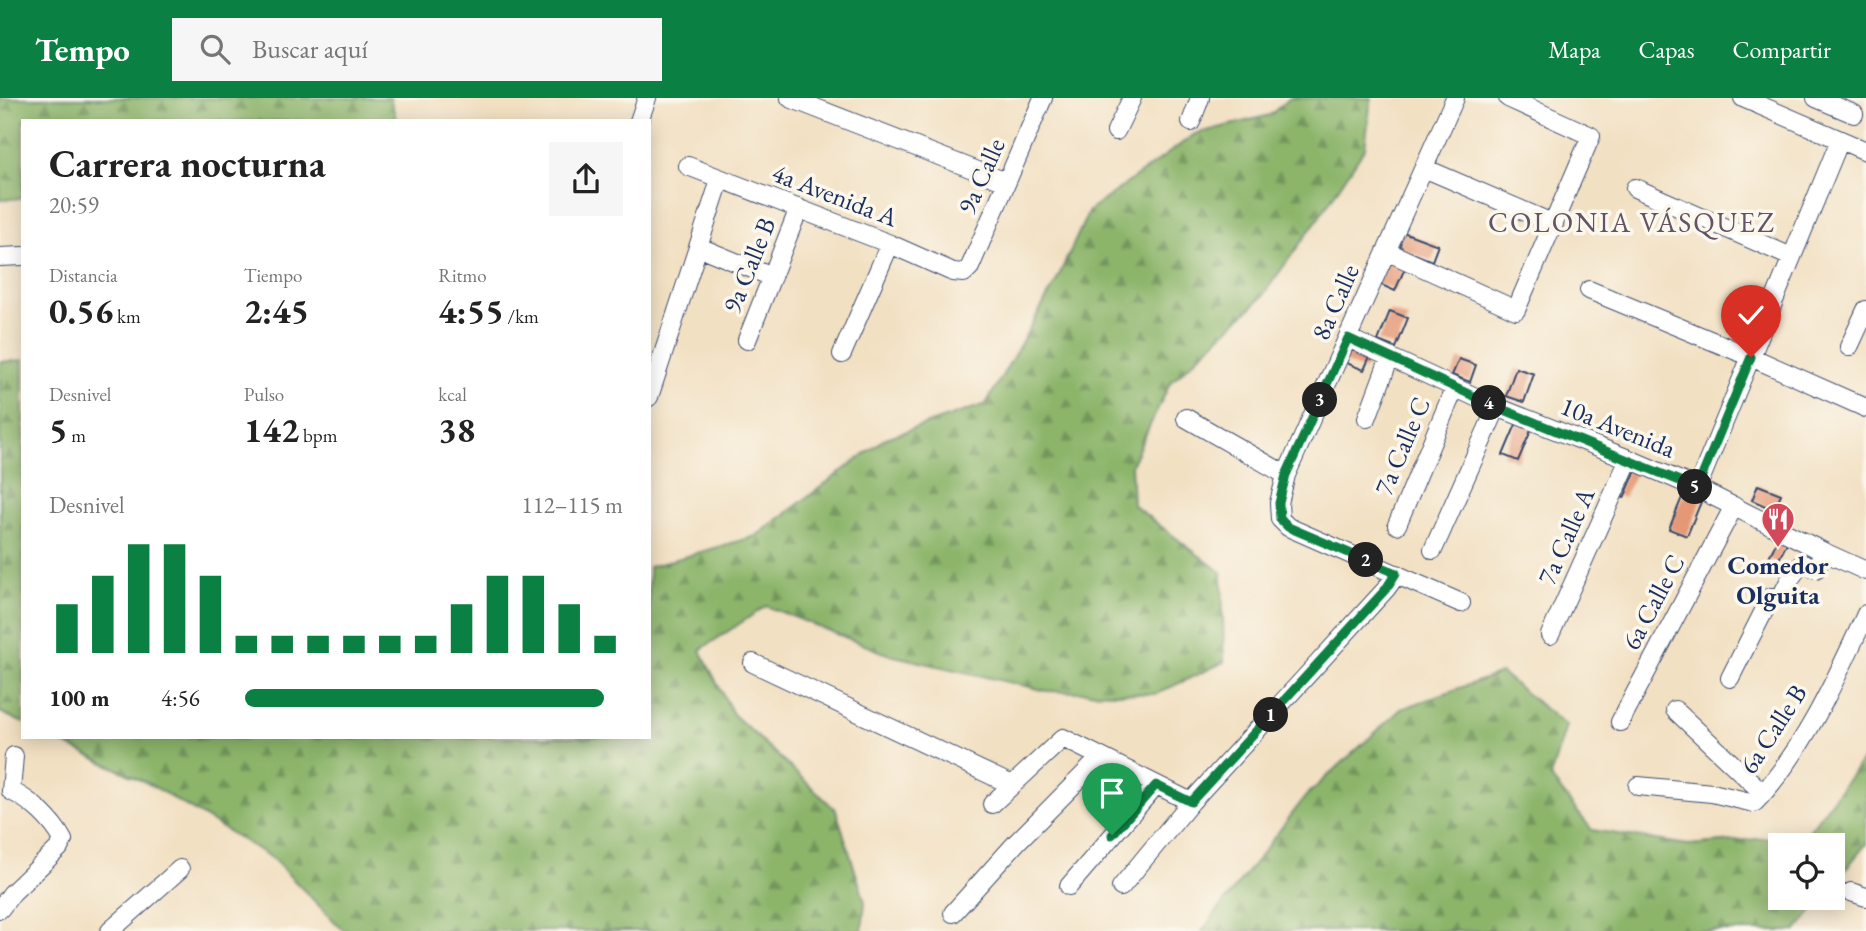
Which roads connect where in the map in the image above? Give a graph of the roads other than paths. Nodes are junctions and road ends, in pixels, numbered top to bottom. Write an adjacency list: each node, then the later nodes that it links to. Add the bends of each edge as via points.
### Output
1 (647, 98): 11 (street)
2 (790, 98): 19 (street)
3 (1044, 98): 19 (street, 9a Calle)
4 (1132, 98): 13 (street)
5 (1200, 98): 12 (street)
6 (1455, 98): 17 (street, 8a Calle)
7 (1508, 98): 22 (street, via 1591,136)
8 (1744, 98): 14 (street)
9 (1816, 98): 10 (street)
10 (1854, 114)
11 (640, 119)
12 (1191, 122)
13 (1116, 131)
14 (1840, 140): 15 (street); 28 (street)
15 (1866, 151)
16 (688, 166): 18 (street, 4a Avenida A)
17 (1424, 168): 22 (street); 25 (street, 8a Calle)
18 (720, 180): 21 (street, 4a Avenida A); 24 (street)
19 (1006, 182): 29 (street, 9a Calle)
20 (1635, 188): 28 (street)
21 (799, 208): 23 (street, 4a Avenida A); 30 (street, 9a Calle B)
22 (1554, 224): 25 (street, via 1517,310)
23 (890, 244): 29 (street, 4a Avenida A); 36 (street)
24 (699, 247): 30 (street); 40 (street)
25 (1386, 251): 33 (street, 8a Calle)
26 (21, 256): 27 (street)
27 (0, 257)
28 (1791, 257): 38 (street)
29 (964, 273)
30 (772, 277): 34 (street, 9a Calle B)
31 (1589, 290): 38 (street)
32 (1866, 310): 35 (street)
33 (1348, 338): 37 (street, 10a Avenida); 46 (street, 8a Calle)
34 (747, 340)
35 (1849, 347)
36 (842, 354)
37 (1390, 357): 39 (street, 10a Avenida); 44 (street)
38 (1751, 357): 42 (street); 47 (street)
39 (1455, 387): 41 (street, 10a Avenida); 49 (street, 7a Calle C)
40 (651, 391)
41 (1497, 407): 45 (street, 10a Avenida); 50 (street)
42 (1866, 408)
43 (1186, 418): 46 (street)
44 (1367, 418)
45 (1629, 459): 47 (street, 10a Avenida); 56 (street, 7a Calle A)
46 (1286, 475): 53 (street, 8a Calle, via 1279,503 1280,519 1288,527)
47 (1697, 488): 48 (street, 10a Avenida)
48 (1734, 506): 51 (street, 10a Avenida); 60 (street, 6a Calle C)
49 (1397, 525)
50 (1433, 550)
51 (1824, 552): 52 (street, 10a Avenida); 58 (street, via 1816,569 1802,564 1782,595 1771,597)
52 (1866, 571)
53 (1396, 573): 54 (street); 68 (street)
54 (1461, 603)
55 (1866, 614): 67 (street, 6a Calle B, via 1787,764)
56 (1550, 635)
57 (753, 663): 63 (street)
58 (1730, 678)
59 (1675, 710): 67 (street)
60 (1620, 722)
61 (14, 756): 66 (street)
62 (1101, 757): 63 (street, via 1063,738); 64 (street); 74 (street)
63 (1012, 785): 69 (street)
64 (1156, 785): 68 (street); 71 (street)
65 (1638, 786): 67 (street, 6a Calle B, via 1712,793 1754,803)
66 (6, 789): 73 (street, via 24,797 57,829 62,840)
67 (1763, 793)
68 (1191, 802): 72 (street)
69 (992, 804)
70 (180, 869): 75 (street)
71 (1069, 886)
72 (1121, 887)
73 (0, 909)
74 (953, 914)
75 (110, 931)

